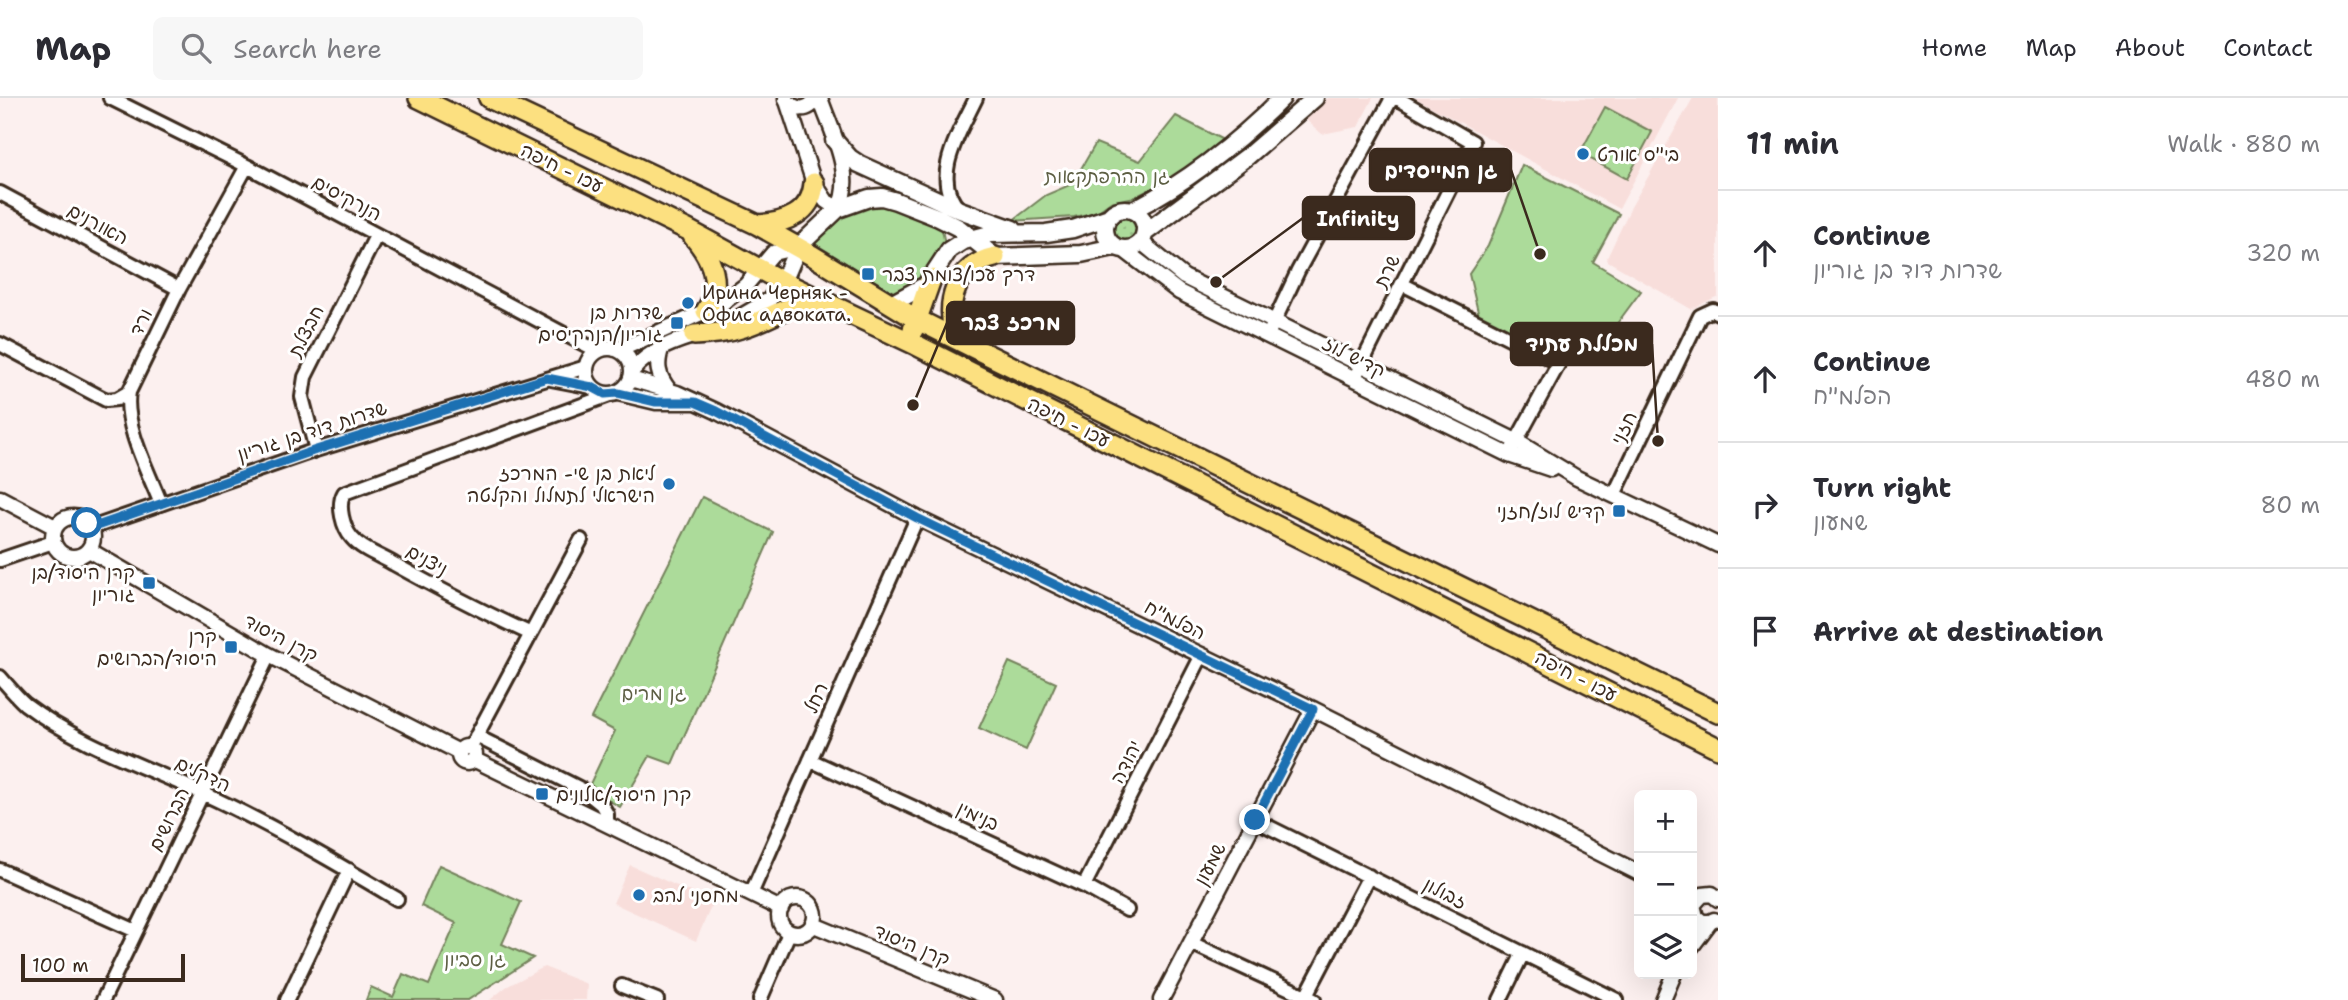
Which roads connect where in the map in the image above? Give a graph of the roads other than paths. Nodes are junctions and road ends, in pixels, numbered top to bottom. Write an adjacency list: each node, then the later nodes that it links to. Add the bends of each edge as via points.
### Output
1 (110, 98): 12 (street, הנרקיסים)
2 (419, 98): 21 (highway, עכו - חיפה)
3 (489, 98): 20 (highway, עכו - חיפה)
4 (818, 98): 10 (street, via 801,109); 11 (street)
5 (976, 98): 16 (street, via 948,163 947,189)
6 (1282, 98): 17 (main road, via 1181,182)
7 (1315, 98): 24 (main road)
8 (1392, 98): 40 (street)
9 (1397, 98): 33 (street, שרת, via 1473,142)
10 (786, 99): 13 (street)
11 (834, 140): 15 (street, via 845,179 844,199); 16 (main road, via 859,164)
12 (247, 166): 23 (street, הנרקיסים); 34 (street, ורד)
13 (814, 183): 15 (street); 20 (highway, via 802,211 780,222)
14 (0, 193): 34 (street, האורנים)
15 (838, 209): 19 (main road, via 882,197); 26 (main road)
16 (960, 210): 22 (main road)
17 (1133, 210): 18 (main road, via 1120,209); 24 (main road, via 1143,219)
18 (1109, 217): 22 (main road, via 1073,229); 27 (main road, via 1105,229 1109,242)
19 (939, 218): 25 (main road); 28 (main road, via 948,232)
20 (758, 225): 26 (highway, עכו - חיפה)
21 (688, 230): 30 (highway, עכו - חיפה); 37 (highway, via 714,270 714,292)
22 (1029, 233): 25 (main road)
23 (376, 236): 41 (street, הנרקיסים); 60 (street, חבצלת, via 305,377 302,397)
24 (1144, 237): 27 (main road, via 1134,248); 40 (street, קדיש לוז, via 1184,277)
25 (972, 238): 28 (main road); 29 (main road)
26 (798, 247): 30 (street, via 773,253); 32 (main road); 36 (highway, עכו - חיפה)
27 (1119, 248): 29 (main road); 43 (street, קדיש לוז, via 1179,292)
28 (949, 250): 31 (main road)
29 (995, 257): 44 (highway, via 967,271 955,288 951,314)
30 (760, 269): 32 (highway, עכו - חיפה); 37 (street, via 738,292)
31 (931, 279): 36 (main road); 39 (highway)
32 (783, 282): 35 (highway, עכו - חיפה); 42 (street, via 769,300 736,321)
33 (1402, 284): 50 (street, שרת); 59 (street, via 1559,363)
34 (179, 289): 56 (street, ורד)
35 (825, 302): 42 (highway, via 801,302 742,328); 46 (highway, עכו - חיפה)
36 (891, 304): 39 (highway, עכו - חיפה)
37 (706, 312): 48 (street, via 624,348)
38 (1716, 312): 63 (street, חזני, via 1700,316)
39 (916, 319): 44 (highway, עכו - חיפה); 46 (highway)
40 (1275, 321): 43 (street); 50 (street, קדיש לוז)
41 (564, 334): 48 (street, הנרקיסים); 49 (street, הנרקיסים, via 583,352)
42 (694, 335): 47 (street)
43 (1268, 335): 53 (street, קדיש לוז)
44 (958, 340): 78 (highway, עכו - חיפה)
45 (0, 344): 56 (street, via 106,400)
46 (916, 345): 79 (highway, עכו - חיפה)
47 (662, 347): 51 (street, via 643,359); 55 (street, via 657,368)
48 (610, 349): 49 (street, via 598,351); 51 (street, via 628,359)
49 (587, 364): 52 (street, שדרות דוד בן גוריון); 54 (street)
50 (1361, 365): 53 (street, שרת); 59 (street, קדיש לוז)
51 (632, 375): 55 (street, הפלמ"ח); 57 (street, via 624,389)
52 (547, 378): 54 (street, שדרות דוד בן גוריון); 60 (street, שדרות דוד בן גוריון)
53 (1354, 379): 61 (street, קדיש לוז)
54 (592, 387): 57 (street)
55 (669, 390): 58 (street, הפלמ"ח)
56 (129, 392): 65 (street, via 131,424)
57 (615, 393): 58 (street, הפלמ"ח, via 656,402); 73 (street, ניצנים, via 344,493 341,501 342,515 358,544)
58 (695, 402): 66 (street, הפלמ"ח)
59 (1516, 441): 61 (street); 62 (street, קדיש לוז)
60 (316, 450): 65 (street, שדרות דוד בן גוריון)
61 (1509, 455): 62 (street, קדיש לוז)
62 (1577, 478): 63 (street, קדיש לוז)
63 (1614, 495): 70 (street, קדיש לוז)
64 (0, 498): 68 (street)
65 (161, 504): 67 (street, שדרות דוד בן גוריון)
66 (917, 518): 75 (street, הפלמ"ח); 81 (street, רחל)
67 (91, 528): 68 (street, via 76,517 64,519); 71 (street)
68 (54, 534): 71 (street, via 60,554 66,557 79,557); 72 (street)
69 (581, 540): 73 (street)
70 (1718, 545)
71 (89, 550): 74 (street, קרן היסוד)
72 (0, 560)
73 (529, 633): 80 (street)
74 (269, 655): 80 (street, קרן היסוד); 82 (street, הברושים)
75 (1202, 655): 77 (street, הפלמ"ח); 89 (street, יהודה)
76 (0, 677): 82 (street, הדקלים, via 23,702 63,729)
77 (1313, 709): 83 (street, שמעון); 87 (street, הפלמ"ח)
78 (1718, 713)
79 (1718, 748)
80 (470, 749): 84 (street, קרן היסוד); 84 (street, via 585,791 601,804)
81 (810, 760): 89 (street, בנימין); 91 (street, רחל)
82 (202, 793): 86 (street, הדקלים); 99 (street, הברושים)
83 (1255, 820): 88 (street, זבולון); 102 (street, שמעון)
84 (607, 823): 91 (street, קרן היסוד)
85 (0, 870): 99 (street)
86 (349, 870): 92 (street, הדקלים); 108 (street)
87 (1634, 870)
88 (1369, 876): 103 (street, זבולון); 106 (street)
89 (1084, 886): 95 (street, בנימין)
90 (1716, 892): 93 (street, via 1702,895)
91 (751, 894): 94 (street, קרן היסוד)
92 (397, 899)
93 (1697, 903)
94 (780, 909): 98 (street, via 788,900 805,900 816,913); 100 (street, via 781,925)
95 (1127, 910)
96 (1697, 916): 97 (street)
97 (1714, 920): 101 (street)
98 (814, 925): 100 (street, via 800,935); 111 (street, קרן היסוד)
99 (136, 931): 107 (street, הברושים)
100 (789, 933): 110 (street)
101 (1697, 940)
102 (1191, 943): 106 (street); 112 (street, שמעון)
103 (1523, 953): 113 (street); 114 (street, זבולון)
104 (1672, 979): 115 (street)
105 (622, 986): 109 (street)
106 (1310, 998)
107 (103, 1000)
108 (287, 1000)
109 (657, 1000)
110 (760, 1000)
111 (995, 1000)
112 (1161, 1000)
113 (1500, 1000)
114 (1617, 1000)
115 (1663, 1000)

